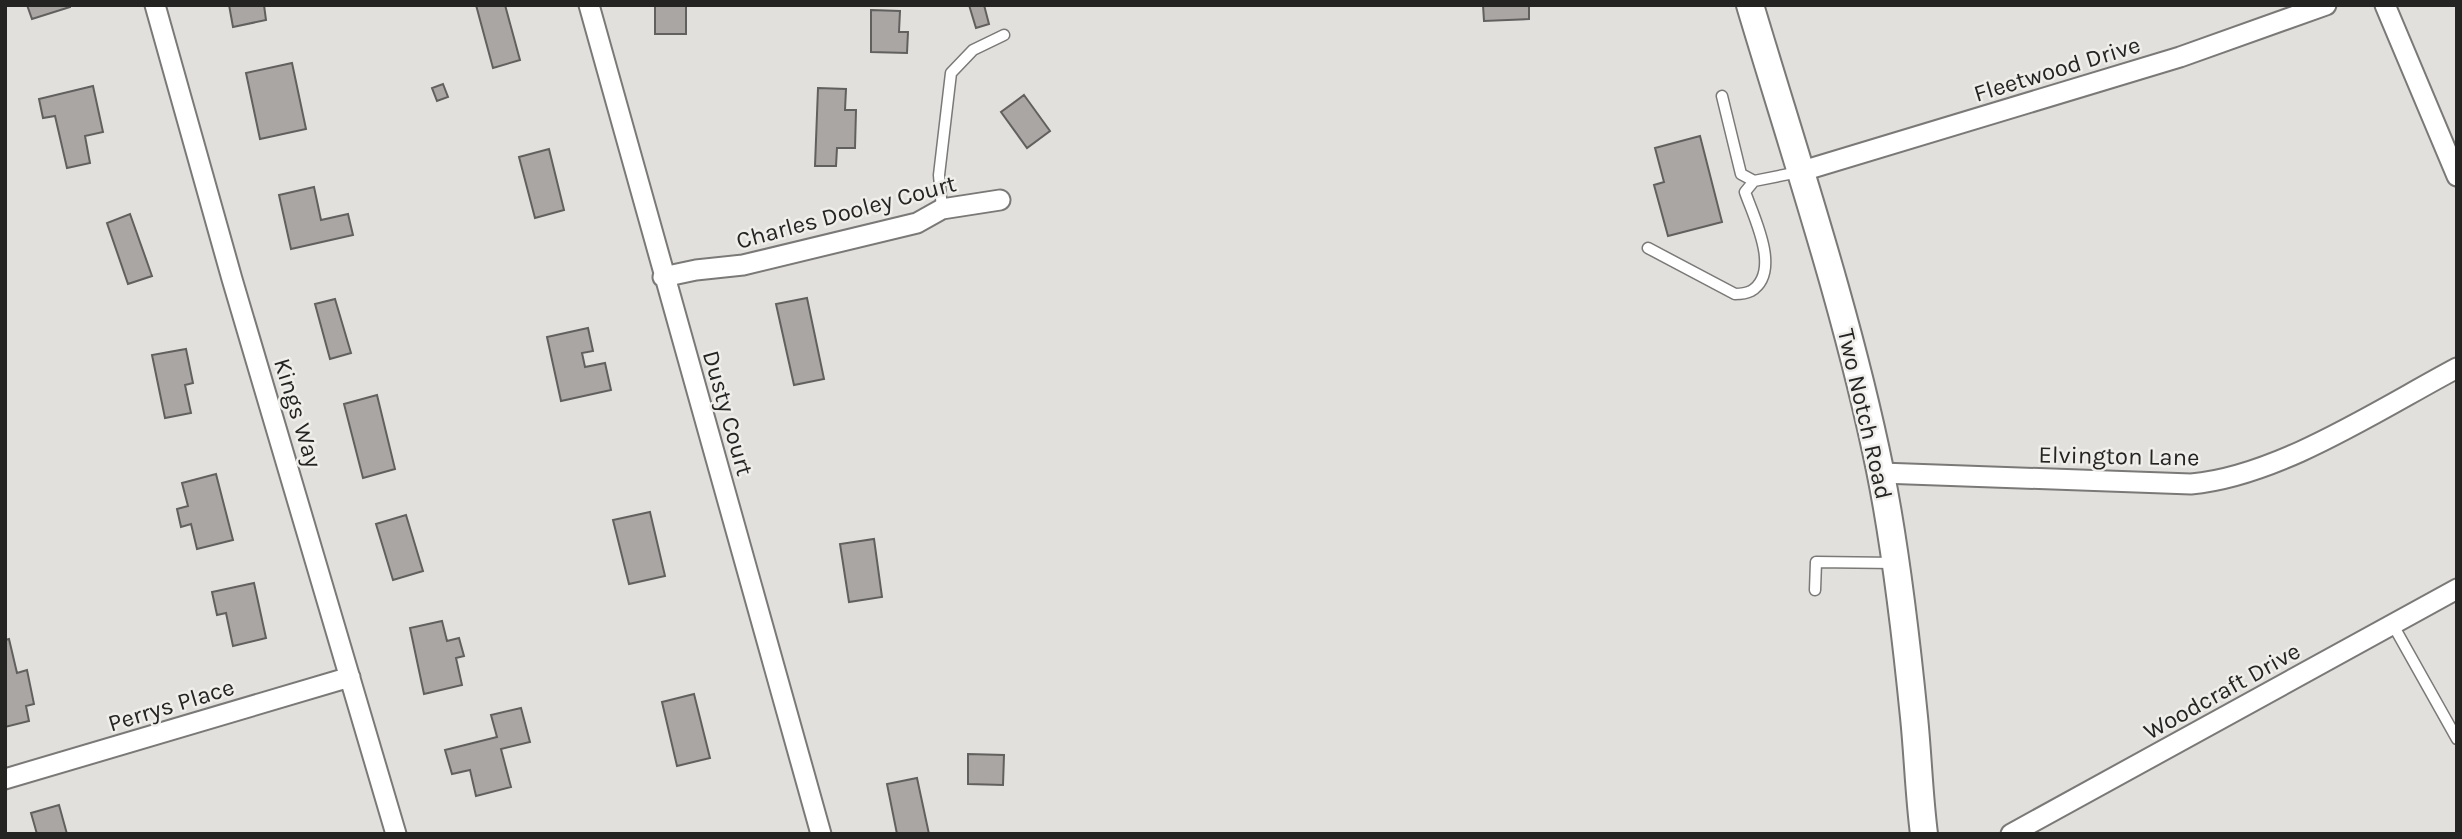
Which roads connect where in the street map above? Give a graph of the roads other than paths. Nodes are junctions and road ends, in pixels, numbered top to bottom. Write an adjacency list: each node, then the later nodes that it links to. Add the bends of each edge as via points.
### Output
1 (155, 5): 21 (street, Kings Way)
2 (589, 5): 14 (street, Dusty Court)
3 (1750, 5): 8 (street, Two Notch Road)
4 (2326, 5): 8 (street, Fleetwood Drive, via 2180,57)
5 (2385, 5): 9 (street)
6 (1004, 35): 12 (lane, via 973,50 951,73 939,175)
7 (1723, 96): 10 (lane, via 1741,174)
8 (1800, 172): 10 (lane); 16 (street, Two Notch Road, via 1861,382)
9 (2457, 176)
10 (1754, 181): 13 (lane, via 1745,192 1767,260 1764,277 1751,292 1735,295)
11 (1000, 201): 12 (street, Charles Dooley Court)
12 (942, 209): 14 (street, Charles Dooley Court, via 917,223 872,236 743,265)
13 (1647, 248)
14 (663, 277): 25 (street, Dusty Court)
15 (2457, 368): 16 (street, Elvington Lane, via 2261,469 2209,482)
16 (1881, 473): 17 (street, Two Notch Road)
17 (1895, 563): 19 (lane, via 1816,562); 26 (street, Two Notch Road)
18 (2457, 589): 20 (street, Woodcraft Drive)
19 (1815, 590)
20 (2393, 625): 22 (lane); 27 (street, Woodcraft Drive)
21 (350, 677): 23 (street, Perrys Place); 24 (street, Kings Way)
22 (2457, 740)
23 (5, 779)
24 (396, 834)
25 (821, 834)
26 (1924, 834)
27 (2011, 834)

